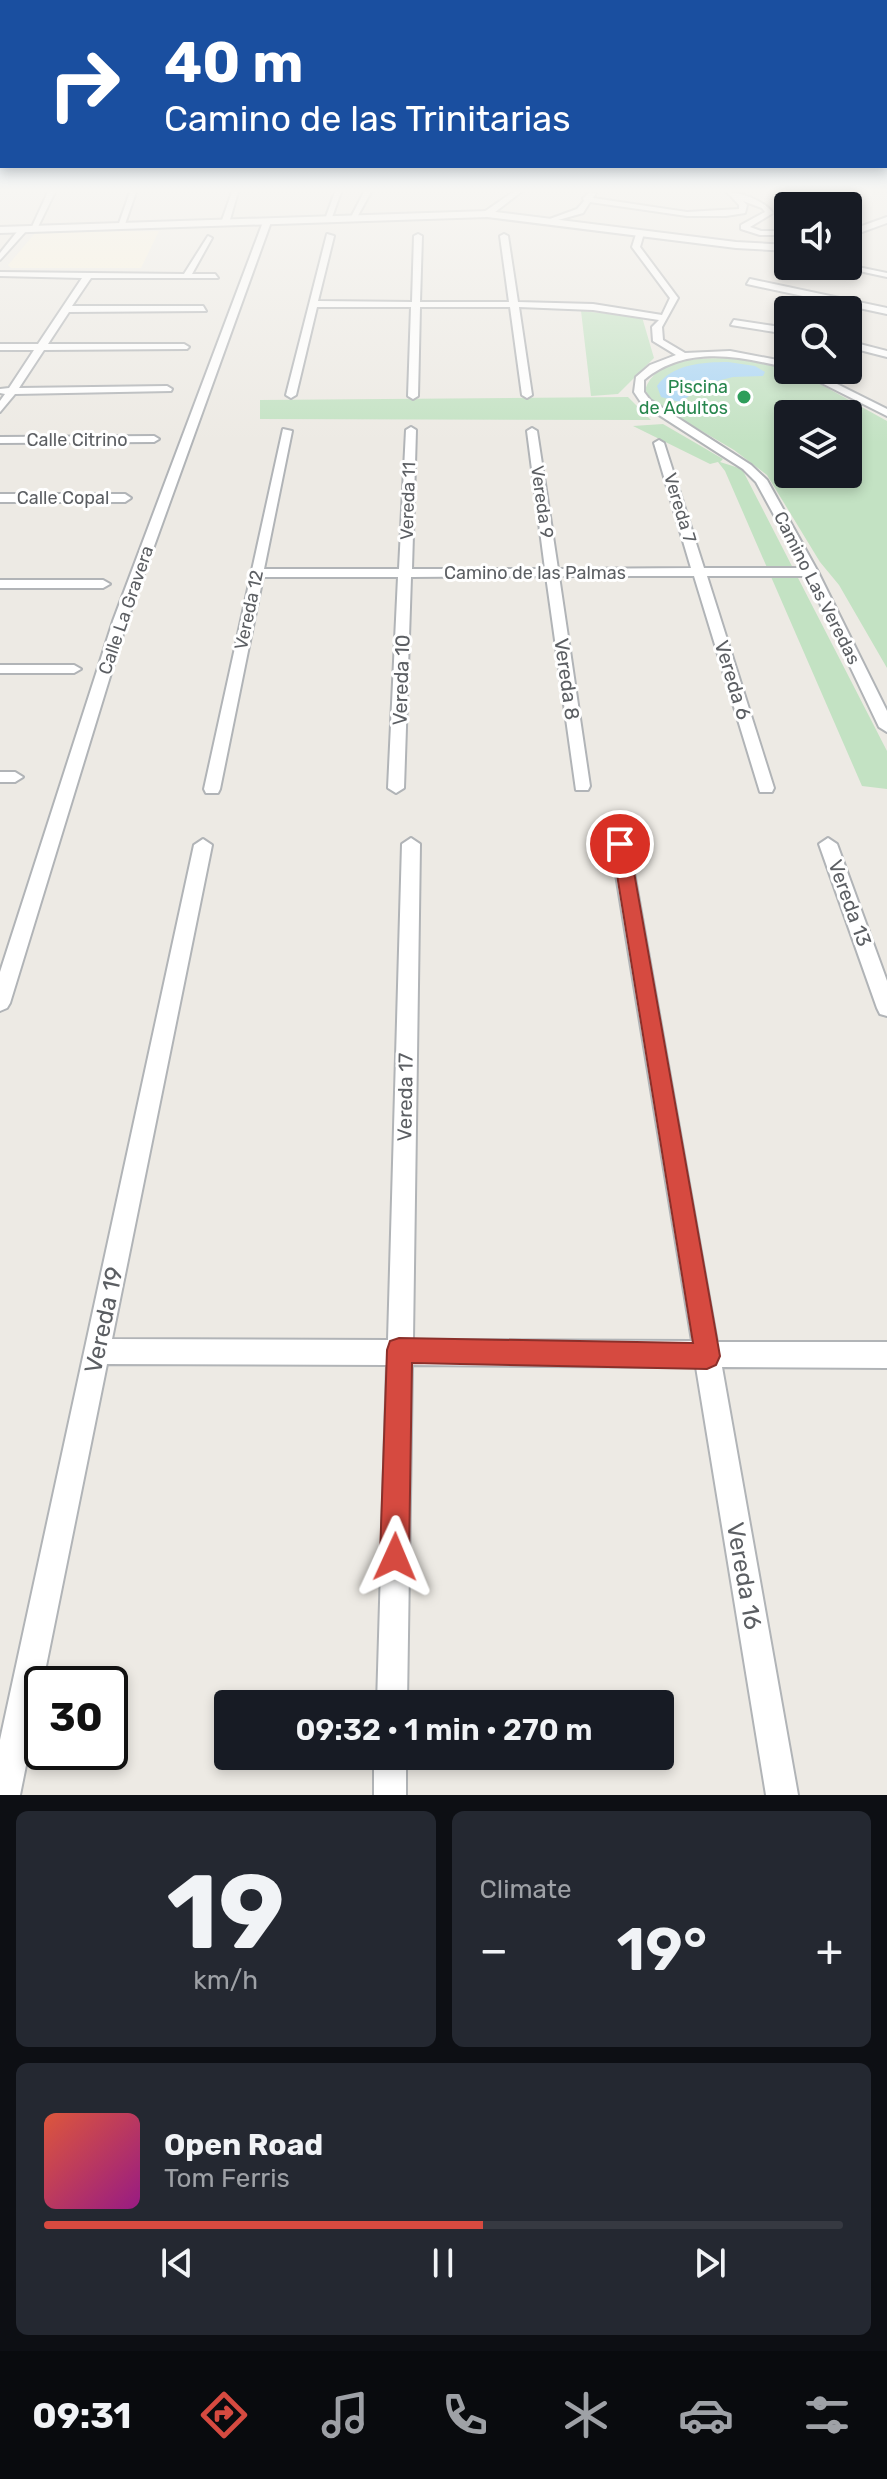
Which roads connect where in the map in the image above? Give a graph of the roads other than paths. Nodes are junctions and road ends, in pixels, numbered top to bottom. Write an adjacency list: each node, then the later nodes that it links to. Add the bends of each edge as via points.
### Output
1 (78, 276): 2 (street)
2 (88, 276): 3 (street); 14 (street)
3 (187, 276): 4 (street)
4 (215, 276)
5 (247, 276): 64 (street, Calle La Gravera, via 120,621)
6 (320, 276): 11 (street)
7 (416, 276): 12 (street)
8 (510, 276): 13 (street)
9 (657, 276): 17 (street, via 674,298)
10 (750, 282): 16 (street)
11 (313, 304): 12 (street); 31 (street)
12 (415, 304): 13 (street); 33 (street)
13 (515, 305): 17 (street, via 593,307); 32 (street)
14 (66, 309): 15 (street); 21 (street)
15 (203, 309)
16 (887, 311)
17 (665, 318): 25 (street, via 657,327 658,341)
18 (734, 323): 19 (street)
19 (774, 329)
20 (0, 347): 21 (street)
21 (41, 347): 22 (street); 30 (street)
22 (184, 347)
23 (862, 348): 24 (street)
24 (887, 354)
25 (684, 356): 26 (street, Camino Las Veredas, via 725,354); 47 (street, Camino Las Veredas, via 648,370 639,379 639,392 646,402 761,480)
26 (774, 363)
27 (829, 384): 35 (street)
28 (167, 389): 30 (street)
29 (0, 391): 30 (street)
30 (12, 391): 36 (street)
31 (291, 395)
32 (527, 395)
33 (413, 396)
34 (887, 396): 35 (street)
35 (864, 402): 37 (street)
36 (0, 409)
37 (887, 413)
38 (411, 430): 46 (street, Vereda 11)
39 (287, 431): 48 (street, Vereda 12)
40 (532, 431): 49 (street, Vereda 9)
41 (154, 439): 42 (street, Calle Citrino)
42 (0, 440)
43 (659, 443): 50 (street, Vereda 7)
44 (0, 498): 45 (street, Calle Copal)
45 (125, 498)
46 (405, 572): 48 (street, Camino de las Palmas); 49 (street, Camino de las Palmas); 57 (street, Vereda 10)
47 (812, 572): 50 (street, Camino de las Palmas); 55 (street, Camino Las Veredas)
48 (257, 573): 59 (street, Vereda 12)
49 (552, 573): 50 (street, Camino de las Palmas); 56 (street, Vereda 8)
50 (700, 573): 58 (street, Vereda 6)
51 (0, 584): 52 (street)
52 (103, 584)
53 (0, 669): 54 (street)
54 (74, 669)
55 (887, 727)
56 (582, 786)
57 (396, 788)
58 (766, 788)
59 (212, 789)
60 (411, 844): 66 (street, Vereda 17)
61 (620, 844): 69 (street, Vereda 16)
62 (828, 844): 65 (street, Vereda 13)
63 (203, 845): 67 (street, Vereda 19)
64 (0, 1003)
65 (887, 1008)
66 (399, 1350): 67 (street); 69 (street); 70 (street, Vereda 17)
67 (97, 1351): 72 (street, Vereda 19)
68 (887, 1355): 69 (street)
69 (707, 1356): 74 (street, Vereda 16)
70 (392, 1690)
71 (390, 1770): 73 (street)
72 (4, 1795)
73 (390, 1795)
74 (782, 1795)

